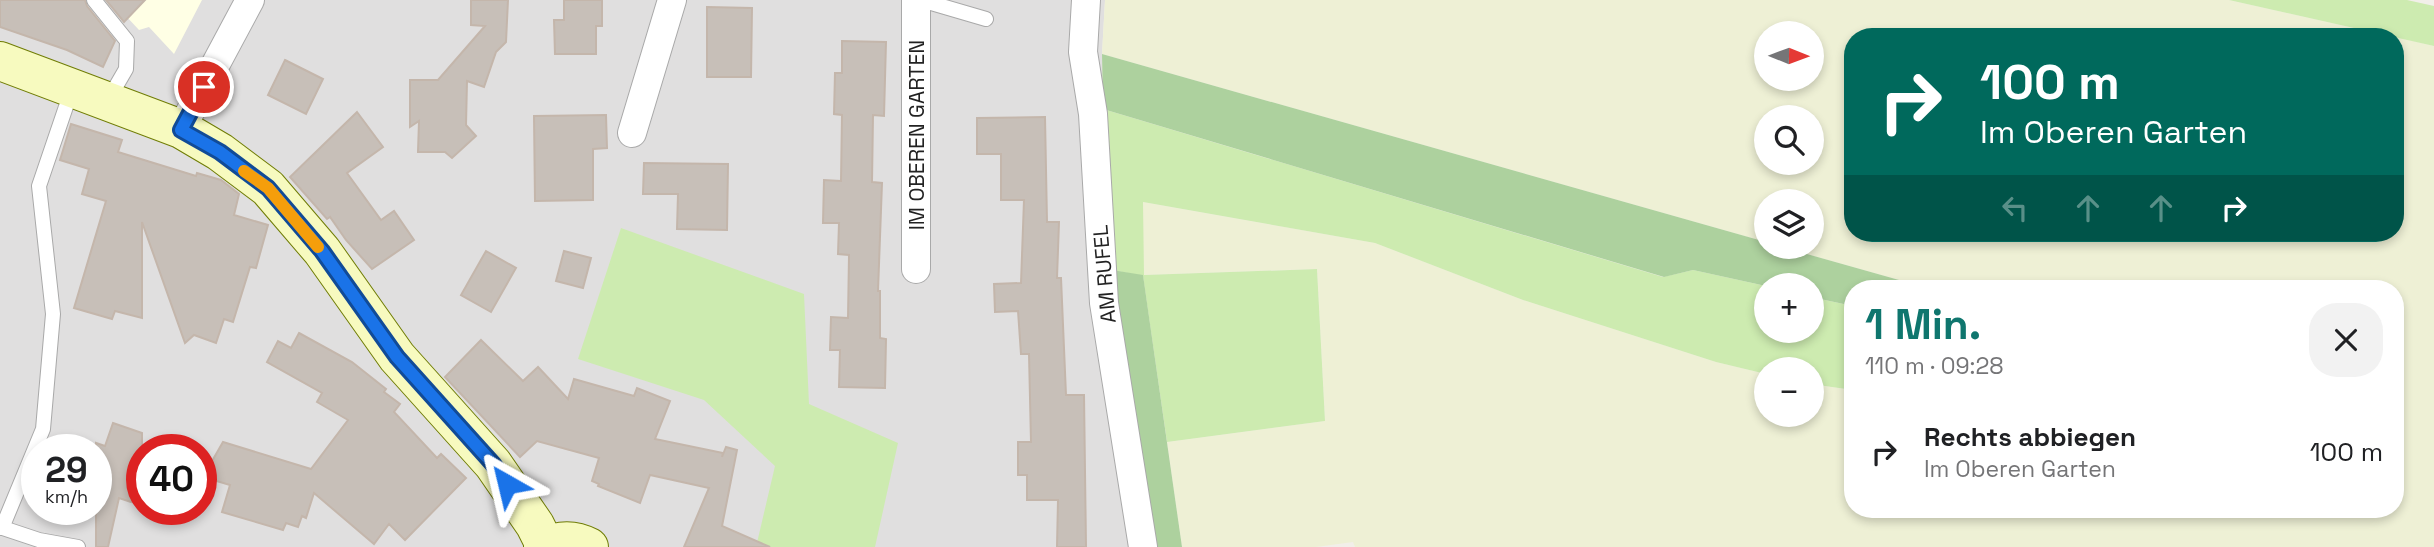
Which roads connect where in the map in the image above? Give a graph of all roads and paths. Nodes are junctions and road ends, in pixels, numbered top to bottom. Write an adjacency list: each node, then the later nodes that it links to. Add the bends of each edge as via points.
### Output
1 (94, 0): 9 (lane, via 127,41 126,69)
2 (250, 0): 10 (street)
3 (672, 0): 11 (street)
4 (918, 0): 6 (lane, IM OBEREN GARTEN); 12 (street, IM OBEREN GARTEN)
5 (1086, 0): 17 (street, AM RUFEL, via 1083,51 1093,114 1104,303)
6 (985, 19)
7 (0, 61): 8 (street)
8 (72, 87): 9 (street); 13 (lane, via 38,187 53,314 43,429)
9 (108, 100): 10 (street)
10 (181, 130): 14 (street, via 268,188 322,251 397,357 493,464)
11 (632, 133)
12 (916, 269)
13 (1, 528): 15 (lane)
14 (544, 546): 16 (street, via 568,541)
15 (78, 547)
16 (589, 547)
17 (1143, 547)

